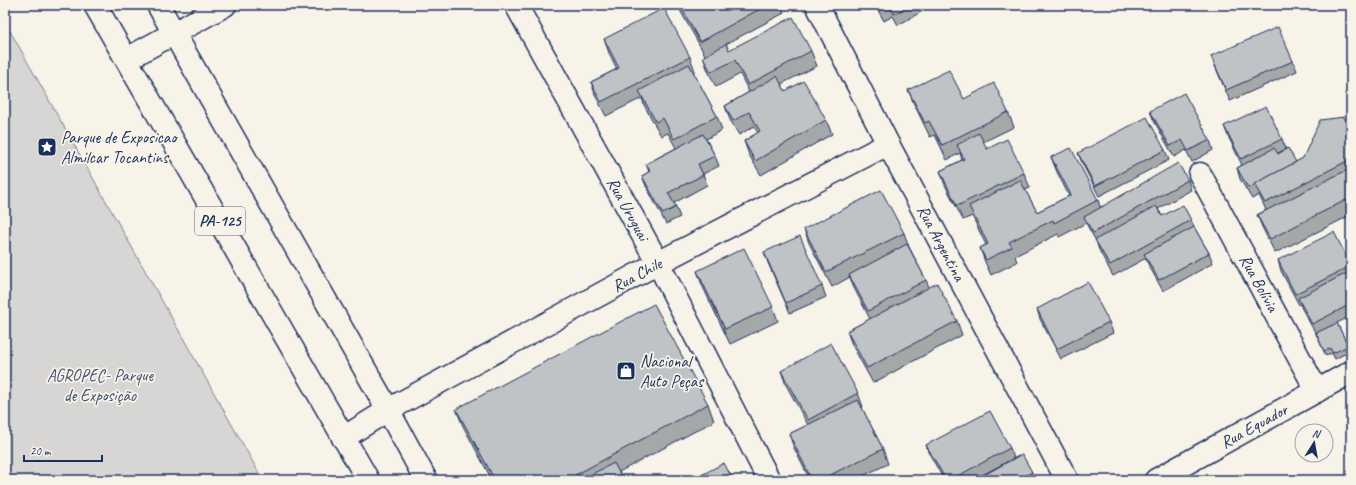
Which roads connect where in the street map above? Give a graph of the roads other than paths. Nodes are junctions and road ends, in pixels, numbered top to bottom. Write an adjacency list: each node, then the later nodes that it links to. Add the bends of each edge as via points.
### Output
1 (95, 5): 7 (street, PA-125 / PA-125)
2 (158, 5): 6 (street, PA-125)
3 (224, 5): 6 (street)
4 (516, 5): 10 (street, Rua Uruguai)
5 (817, 5): 8 (street, Rua Argentina)
6 (173, 33): 7 (street); 13 (street, PA-125)
7 (127, 59): 14 (street, PA-125 / PA-125)
8 (888, 144): 10 (street, Rua Chile); 18 (street, Rua Argentina)
9 (1200, 174): 12 (street, Rua Bolívia)
10 (658, 263): 13 (street, Rua Chile); 17 (street, Rua Uruguai)
11 (1351, 372): 12 (street, Rua Equador)
12 (1317, 391): 19 (street, Rua Equador)
13 (388, 410): 14 (street, Rua Chile); 16 (street, PA-125)
14 (343, 438): 15 (street, PA-125 / PA-125)
15 (368, 480)
16 (426, 480)
17 (769, 480)
18 (1067, 480)
19 (1156, 480)

